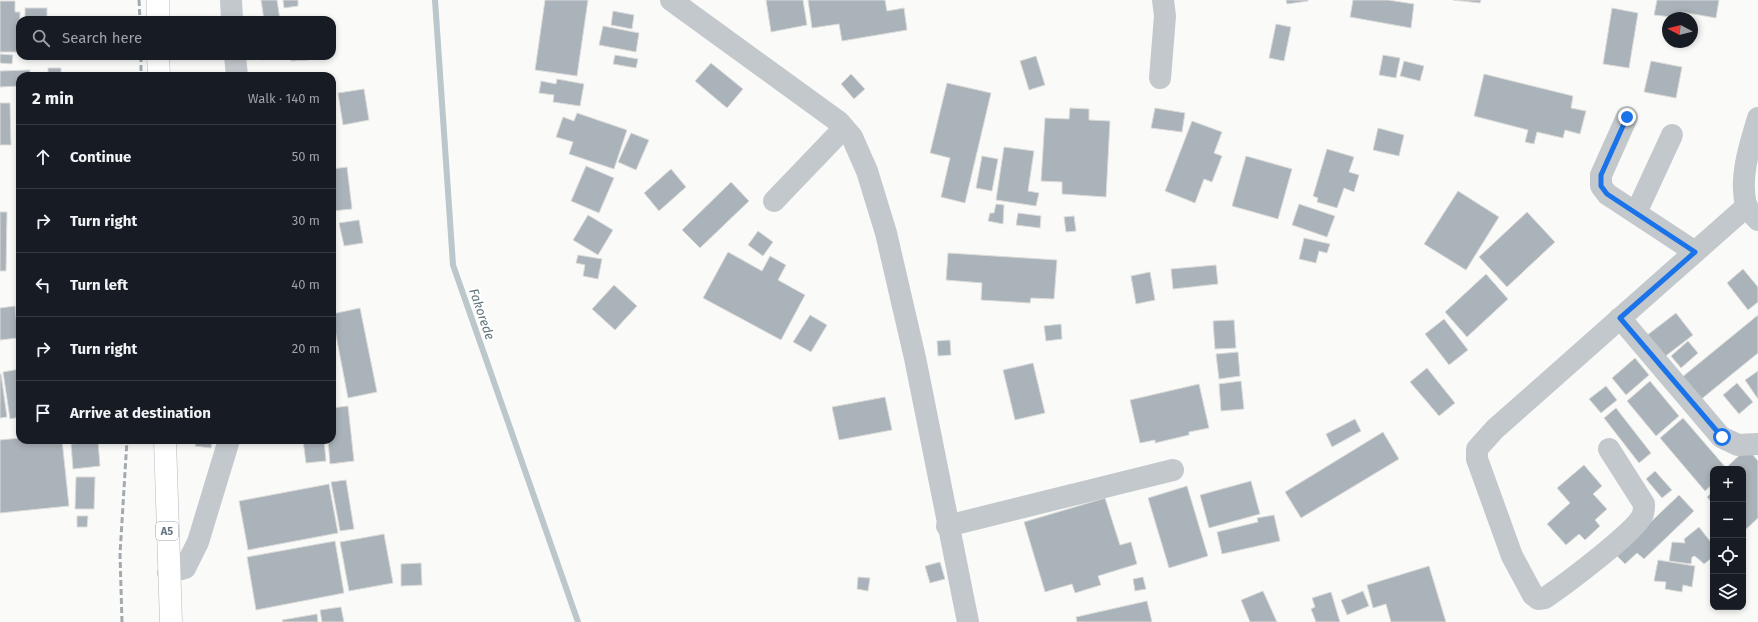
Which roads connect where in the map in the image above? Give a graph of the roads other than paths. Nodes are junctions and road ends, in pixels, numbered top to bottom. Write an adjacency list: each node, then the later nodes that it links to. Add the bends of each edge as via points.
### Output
1 (158, 0): 5 (highway)
2 (231, 0): 6 (street)
3 (671, 0): 14 (street)
4 (1163, 0): 11 (street, via 1165,16)
5 (158, 16)
6 (232, 16)
7 (158, 60): 9 (highway)
8 (235, 60): 10 (street)
9 (159, 72)
10 (237, 72)
11 (1160, 78)
12 (1627, 117): 17 (street, via 1601,175 1601,186 1607,194)
13 (1758, 118): 18 (street, via 1746,169)
14 (844, 128): 16 (street); 26 (street, via 852,137 867,171 886,233 915,358)
15 (1672, 135): 17 (street)
16 (774, 201)
17 (1636, 213): 19 (street)
18 (1752, 213): 19 (street)
19 (1695, 252): 20 (street)
20 (1620, 318): 23 (street, via 1722,437 1738,445); 24 (street, via 1495,428 1477,449 1477,459 1512,556 1533,595 1538,599 1545,598 1582,571 1635,525 1643,514 1644,504)
21 (165, 444): 27 (highway, A5)
22 (228, 444): 27 (street, via 198,542 185,568)
23 (1758, 444)
24 (1609, 449)
25 (1173, 470): 26 (street)
26 (947, 526): 29 (street)
27 (168, 573): 28 (highway, A5)
28 (171, 622)
29 (968, 622)

